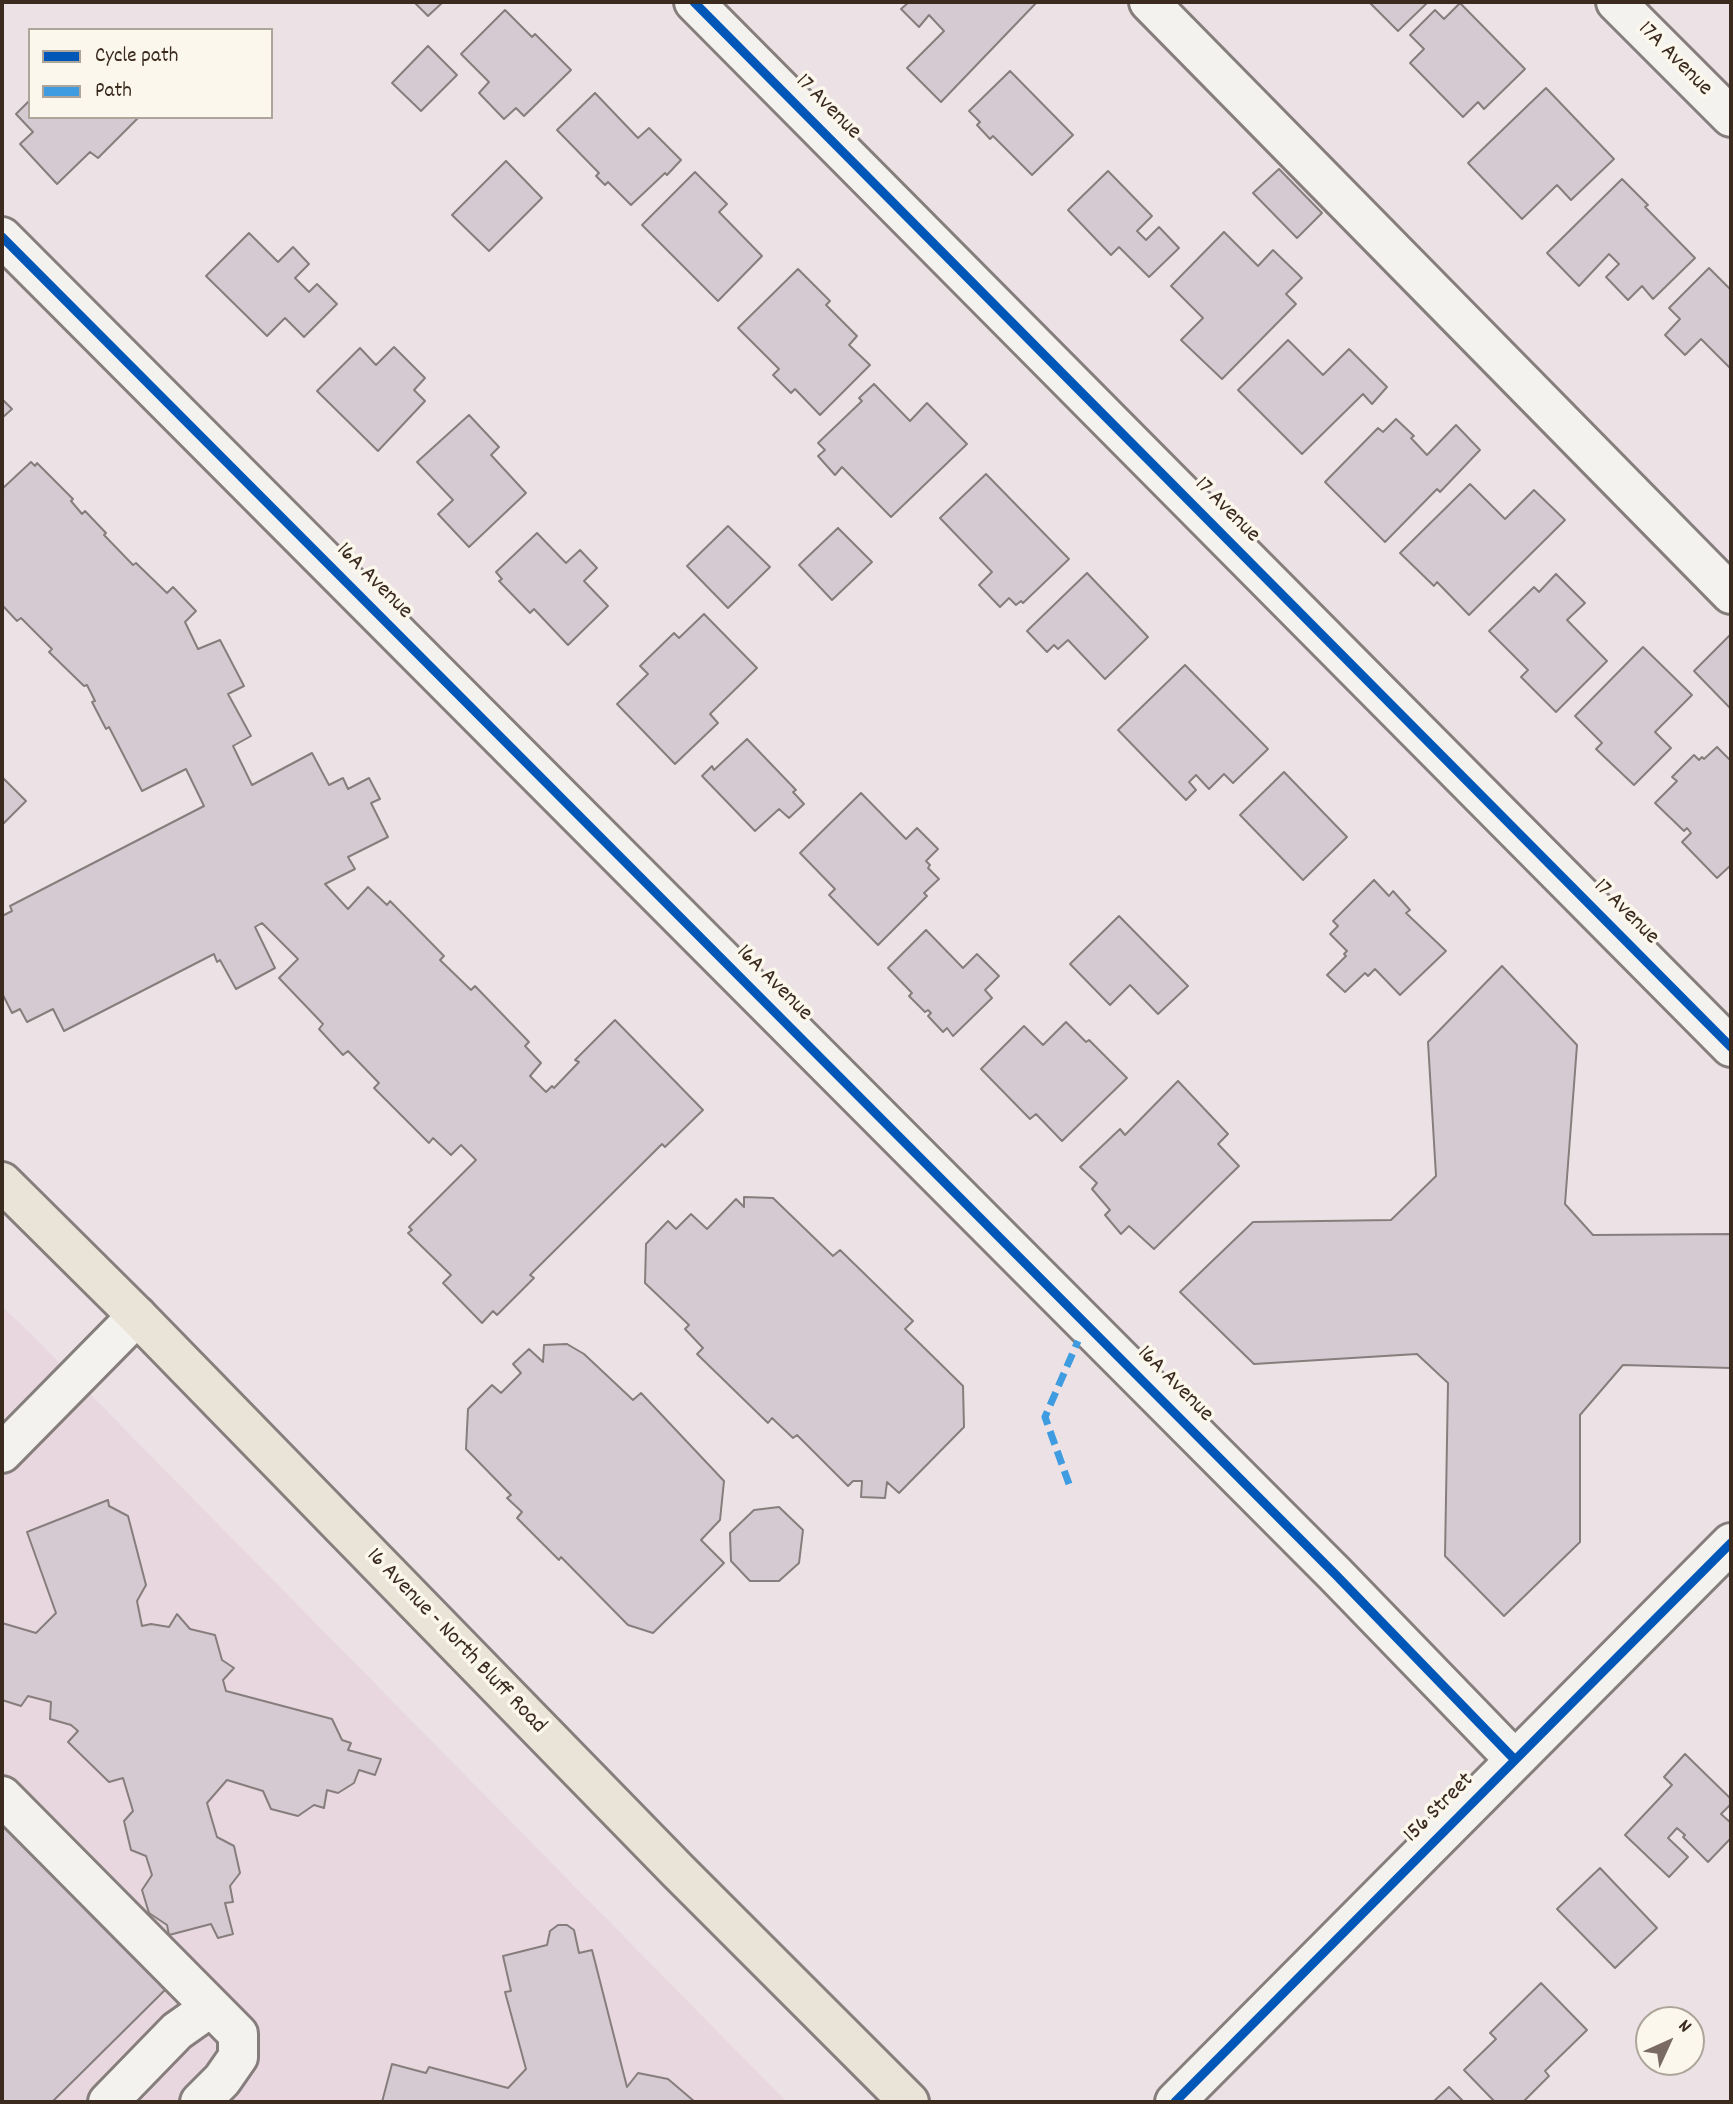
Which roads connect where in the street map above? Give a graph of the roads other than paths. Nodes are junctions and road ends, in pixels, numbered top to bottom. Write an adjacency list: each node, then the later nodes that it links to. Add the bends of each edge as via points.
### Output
1 (694, 2): 7 (street, 17 Avenue)
2 (1149, 2): 6 (street)
3 (1616, 2): 4 (street, 17A Avenue)
4 (1731, 117)
5 (2, 237): 12 (street, 16A Avenue)
6 (1731, 594)
7 (1731, 1047)
8 (2, 1182): 9 (main road, 16 Avenue - North Bluff Road)
9 (137, 1316): 10 (street); 17 (main road, 16 Avenue - North Bluff Road)
10 (2, 1452)
11 (1731, 1543): 12 (street, 156 Street)
12 (1515, 1760): 18 (street, 156 Street)
13 (2, 1796): 14 (street)
14 (211, 2007): 15 (street, via 238,2034 238,2057); 16 (street, via 177,2031)
15 (222, 2095)
16 (108, 2102)
17 (909, 2102)
18 (1175, 2102)

